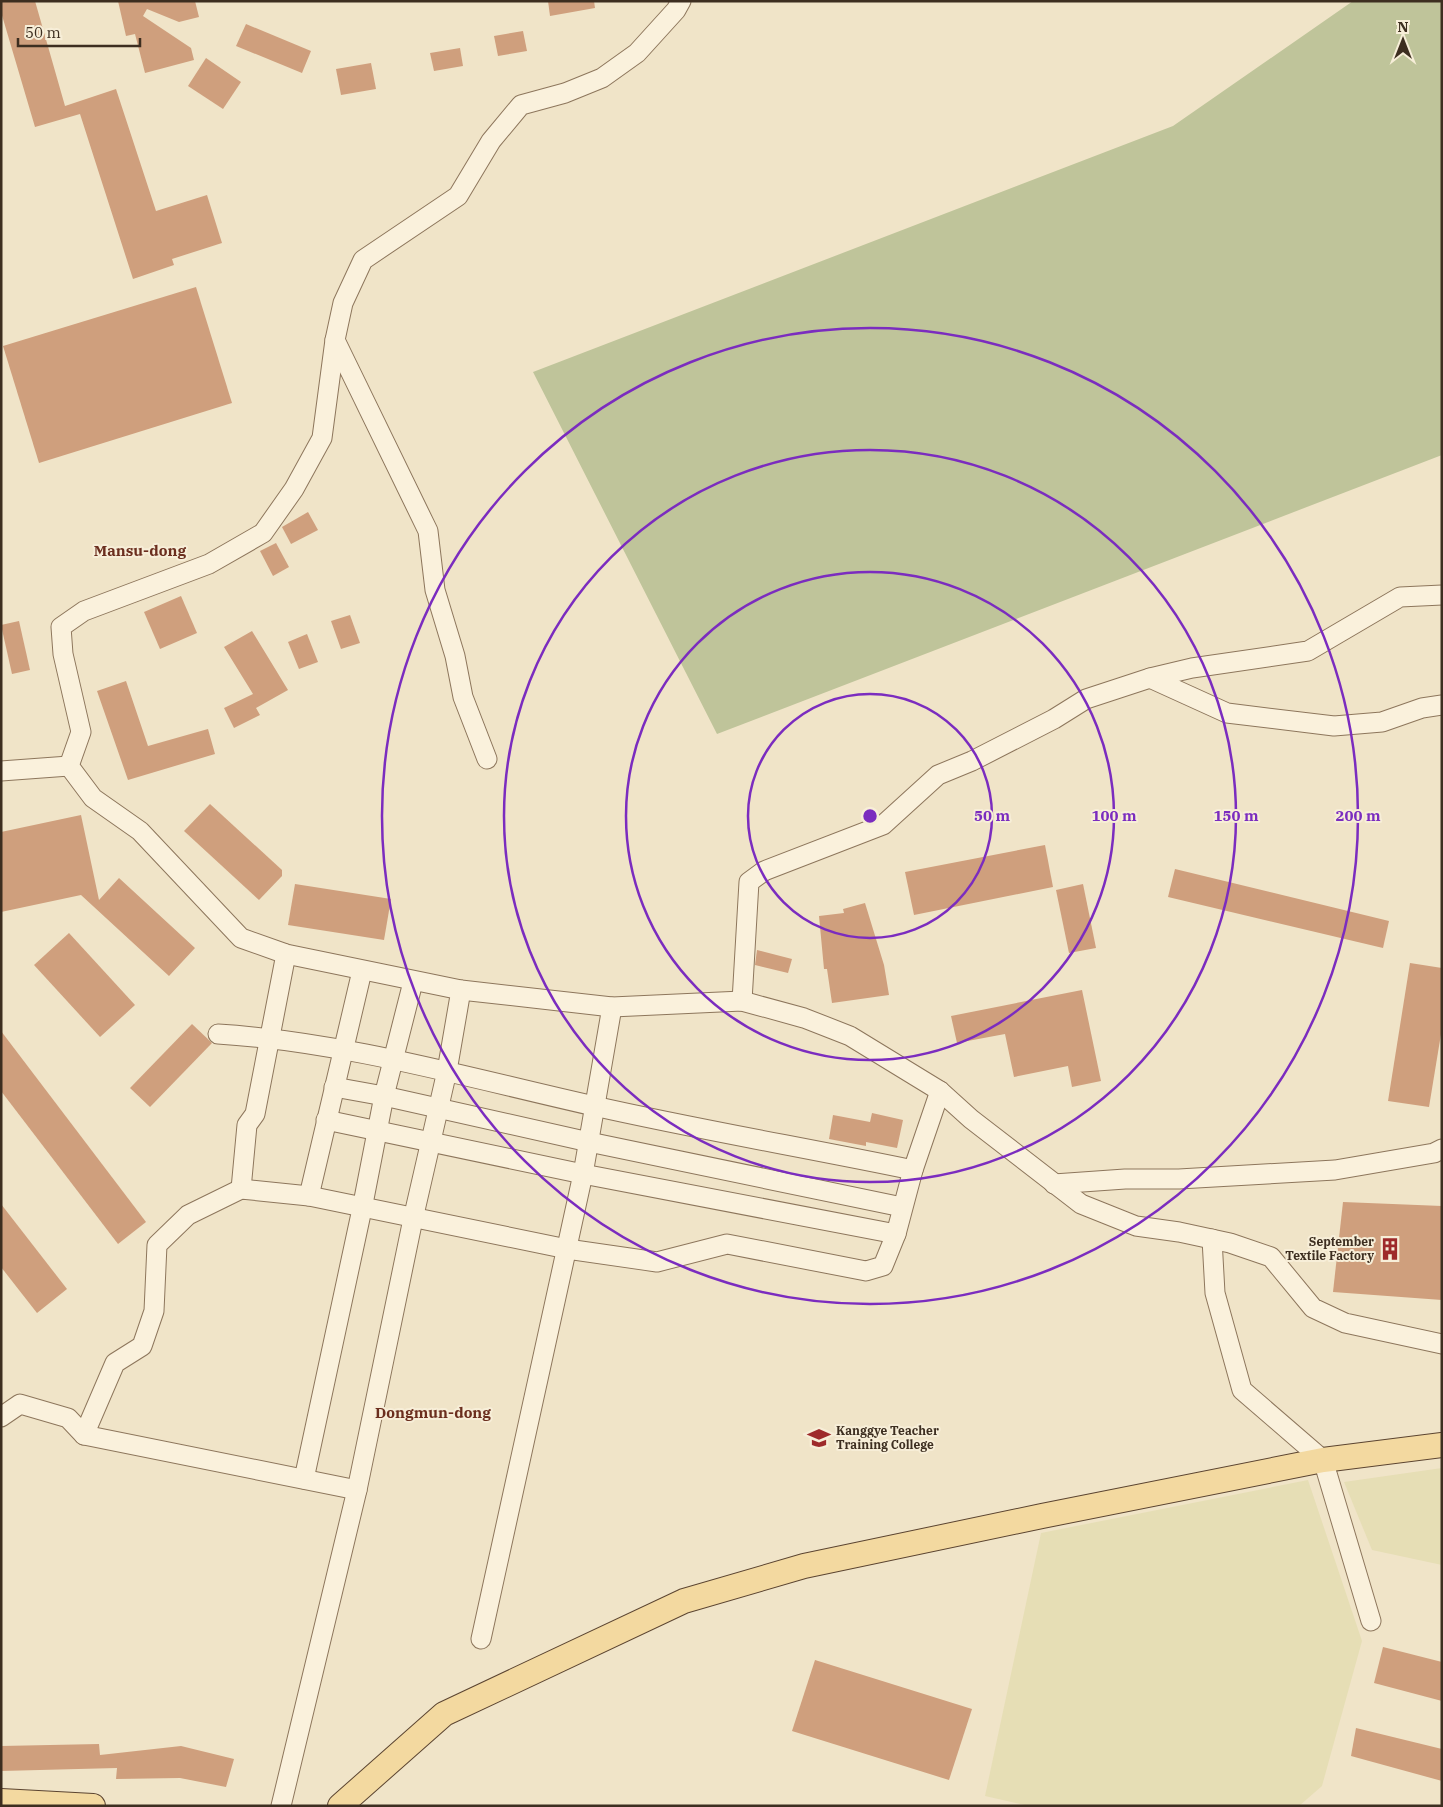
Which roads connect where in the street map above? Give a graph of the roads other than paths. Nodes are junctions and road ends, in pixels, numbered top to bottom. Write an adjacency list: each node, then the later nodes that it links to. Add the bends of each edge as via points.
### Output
1 (681, 1): 2 (street, via 637,53 602,78 565,93 522,104 491,141 458,196 363,260 344,303)
2 (335, 340): 6 (street, via 428,531 434,590 456,656 463,697); 7 (street, via 322,438 294,489 264,533 209,564 84,611 61,627 63,654 80,732)
3 (1442, 595): 4 (street, via 1400,597 1308,651 1192,668)
4 (1150, 678): 5 (street, via 1227,712 1334,726 1382,722 1422,708); 13 (street, via 1086,699 972,761 938,775 884,825 764,871 749,882)
5 (1442, 705)
6 (487, 759)
7 (69, 766): 8 (street); 9 (street, via 93,798 140,830 241,938)
8 (1, 771)
9 (286, 954): 10 (street); 16 (street)
10 (362, 971): 11 (street); 17 (street)
11 (413, 982): 12 (street); 18 (street)
12 (461, 990): 14 (street); 19 (street)
13 (742, 1001): 14 (street); 21 (street, via 804,1018 850,1036)
14 (612, 1007): 23 (street)
15 (218, 1034): 16 (street)
16 (270, 1038): 17 (street); 33 (street, via 255,1114 247,1125)
17 (343, 1049): 18 (street); 20 (street)
18 (393, 1060): 19 (street); 22 (street)
19 (447, 1071): 23 (street); 24 (street)
20 (334, 1087): 22 (street); 25 (street)
21 (940, 1091): 30 (street); 32 (street)
22 (384, 1096): 24 (street); 26 (street)
23 (595, 1106): 27 (street); 30 (street)
24 (438, 1110): 27 (street); 28 (street)
25 (326, 1120): 26 (street); 34 (street)
26 (378, 1132): 28 (street); 36 (street)
27 (589, 1142): 31 (street); 35 (street)
28 (431, 1143): 31 (street); 37 (street)
29 (1442, 1149): 32 (street, via 1335,1170)
30 (913, 1170): 35 (street)
31 (583, 1174): 38 (street); 40 (street)
32 (1054, 1184): 39 (street, via 1081,1204 1136,1226)
33 (241, 1189): 34 (street); 43 (street, via 188,1214 157,1245 154,1311 142,1346 115,1363)
34 (309, 1196): 36 (street)
35 (902, 1207): 38 (street)
36 (362, 1208): 37 (street); 46 (street)
37 (413, 1219): 40 (street); 47 (street)
38 (896, 1234): 40 (street, via 883,1266 866,1272 727,1244 657,1262)
39 (1212, 1239): 41 (street, via 1271,1257 1313,1308 1345,1323); 45 (street, via 1215,1294 1242,1390)
40 (568, 1249): 49 (street)
41 (1442, 1344)
42 (1, 1417): 43 (street, via 20,1404 68,1418)
43 (84, 1435): 46 (street)
44 (1442, 1445): 45 (main road)
45 (1323, 1460): 48 (street); 53 (main road, via 804,1566 684,1601 444,1714)
46 (304, 1479): 47 (street)
47 (357, 1490): 52 (street)
48 (1371, 1621)
49 (480, 1639)
50 (1, 1801): 51 (main road)
51 (93, 1806)
52 (281, 1806)
53 (340, 1806)

